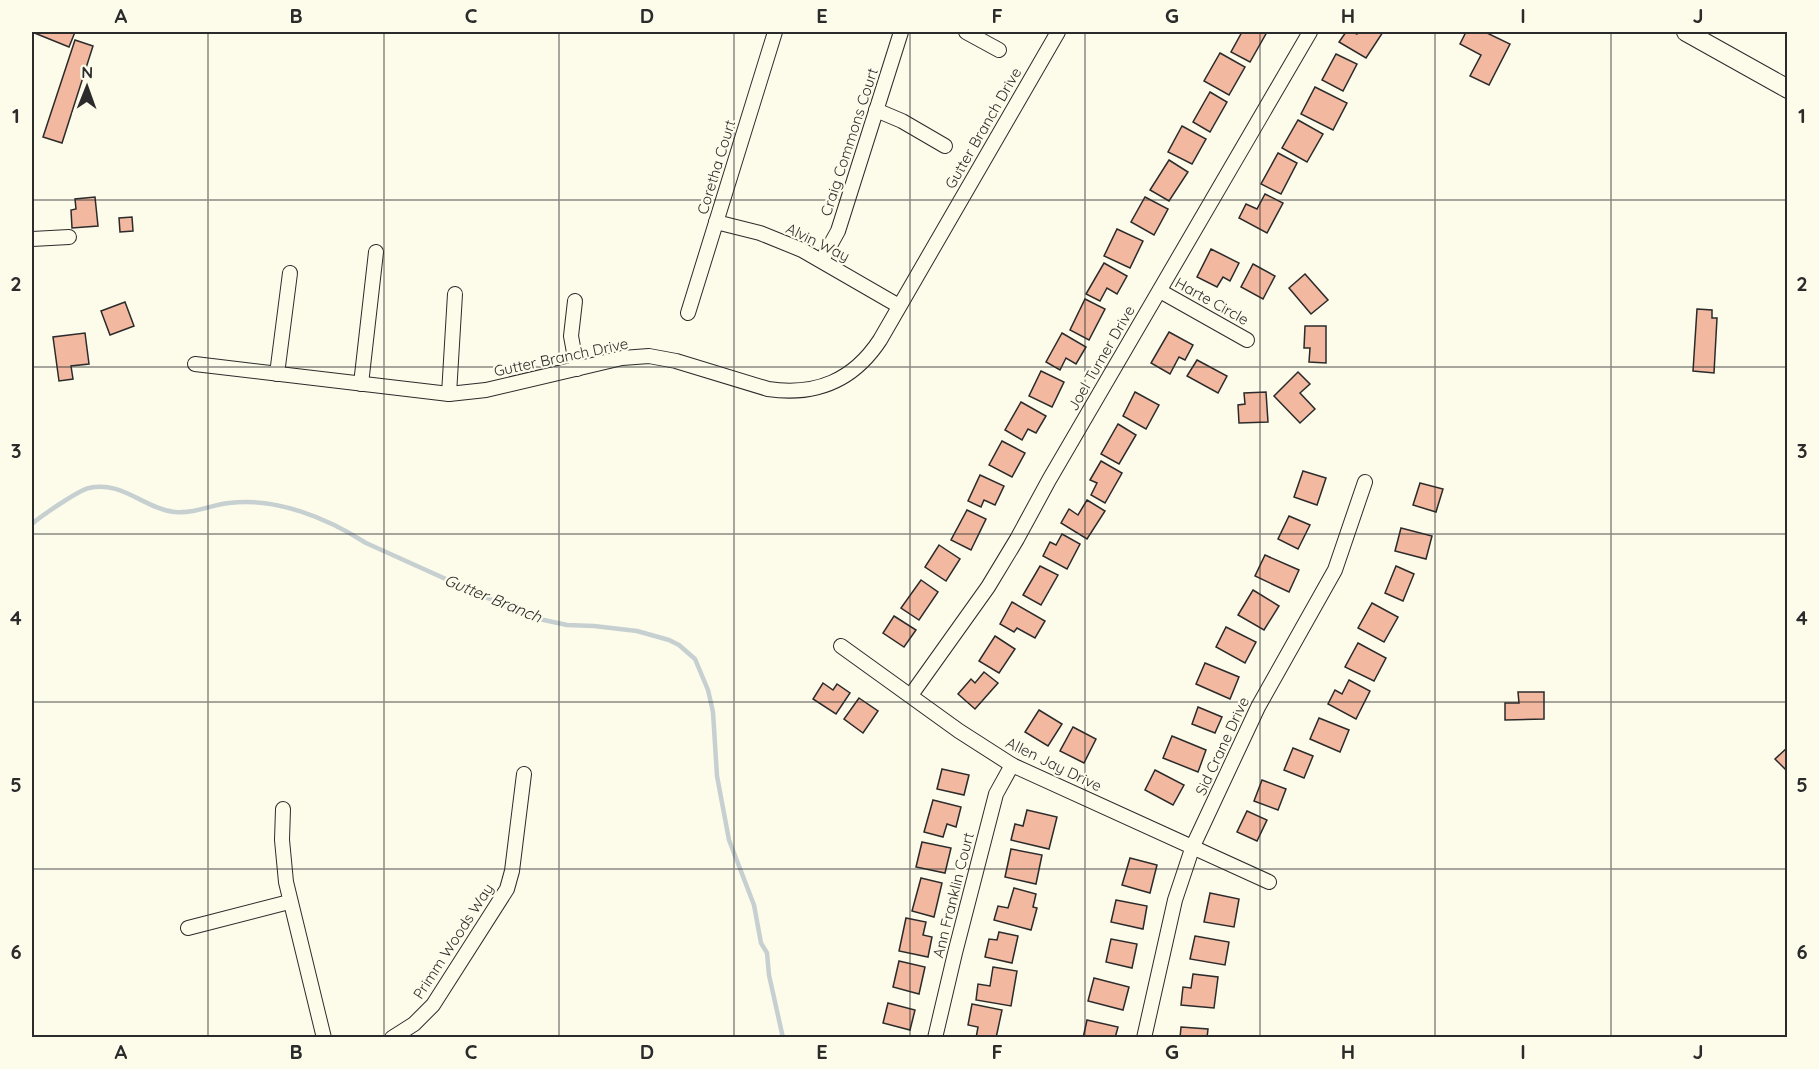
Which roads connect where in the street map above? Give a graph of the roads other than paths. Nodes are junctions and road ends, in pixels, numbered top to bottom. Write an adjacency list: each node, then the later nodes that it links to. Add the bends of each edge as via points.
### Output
1 (775, 32): 11 (street, Coretha Court)
2 (901, 32): 9 (street, Craig Commons Court)
3 (966, 32): 7 (street)
4 (1058, 32): 20 (street, Gutter Branch Drive)
5 (1310, 32): 17 (street, Joel Turner Drive)
6 (1686, 32): 8 (main road)
7 (999, 50)
8 (1788, 89)
9 (876, 110): 10 (street); 15 (street, Craig Commons Court, via 838,231)
10 (945, 146)
11 (716, 222): 15 (street, Alvin Way, via 771,237); 21 (street, Coretha Court)
12 (69, 237): 13 (street)
13 (32, 239)
14 (376, 252): 26 (street)
15 (822, 260): 20 (street, Alvin Way)
16 (290, 273): 25 (street)
17 (1160, 291): 22 (street, Harte Circle); 30 (street, Joel Turner Drive, via 1017,539)
18 (455, 294): 27 (street)
19 (574, 301): 24 (street, via 571,336)
20 (899, 306): 24 (street, Gutter Branch Drive, via 864,361 832,383 807,390 768,389 649,356)
21 (687, 313)
22 (1247, 340)
23 (195, 364): 25 (street, Gutter Branch Drive)
24 (577, 369): 27 (street, Gutter Branch Drive, via 486,390)
25 (277, 374): 26 (street, Gutter Branch Drive)
26 (360, 384): 27 (street, Gutter Branch Drive)
27 (449, 394)
28 (1365, 482): 34 (street, Sid Crane Drive, via 1335,570 1258,707)
29 (841, 646): 30 (street, Allen Jay Drive)
30 (911, 695): 31 (street, Allen Jay Drive)
31 (1012, 765): 34 (street, Allen Jay Drive); 40 (street, Ann Franklin Court, via 996,794)
32 (524, 774): 39 (street, Primm Woods Way, via 507,889 433,1005)
33 (283, 809): 36 (street, via 283,861)
34 (1193, 846): 35 (street, Allen Jay Drive); 41 (street, Sid Crane Drive, via 1175,900)
35 (1269, 882)
36 (289, 902): 37 (street); 38 (street)
37 (188, 928)
38 (324, 1038)
39 (392, 1038)
40 (935, 1038)
41 (1144, 1038)

